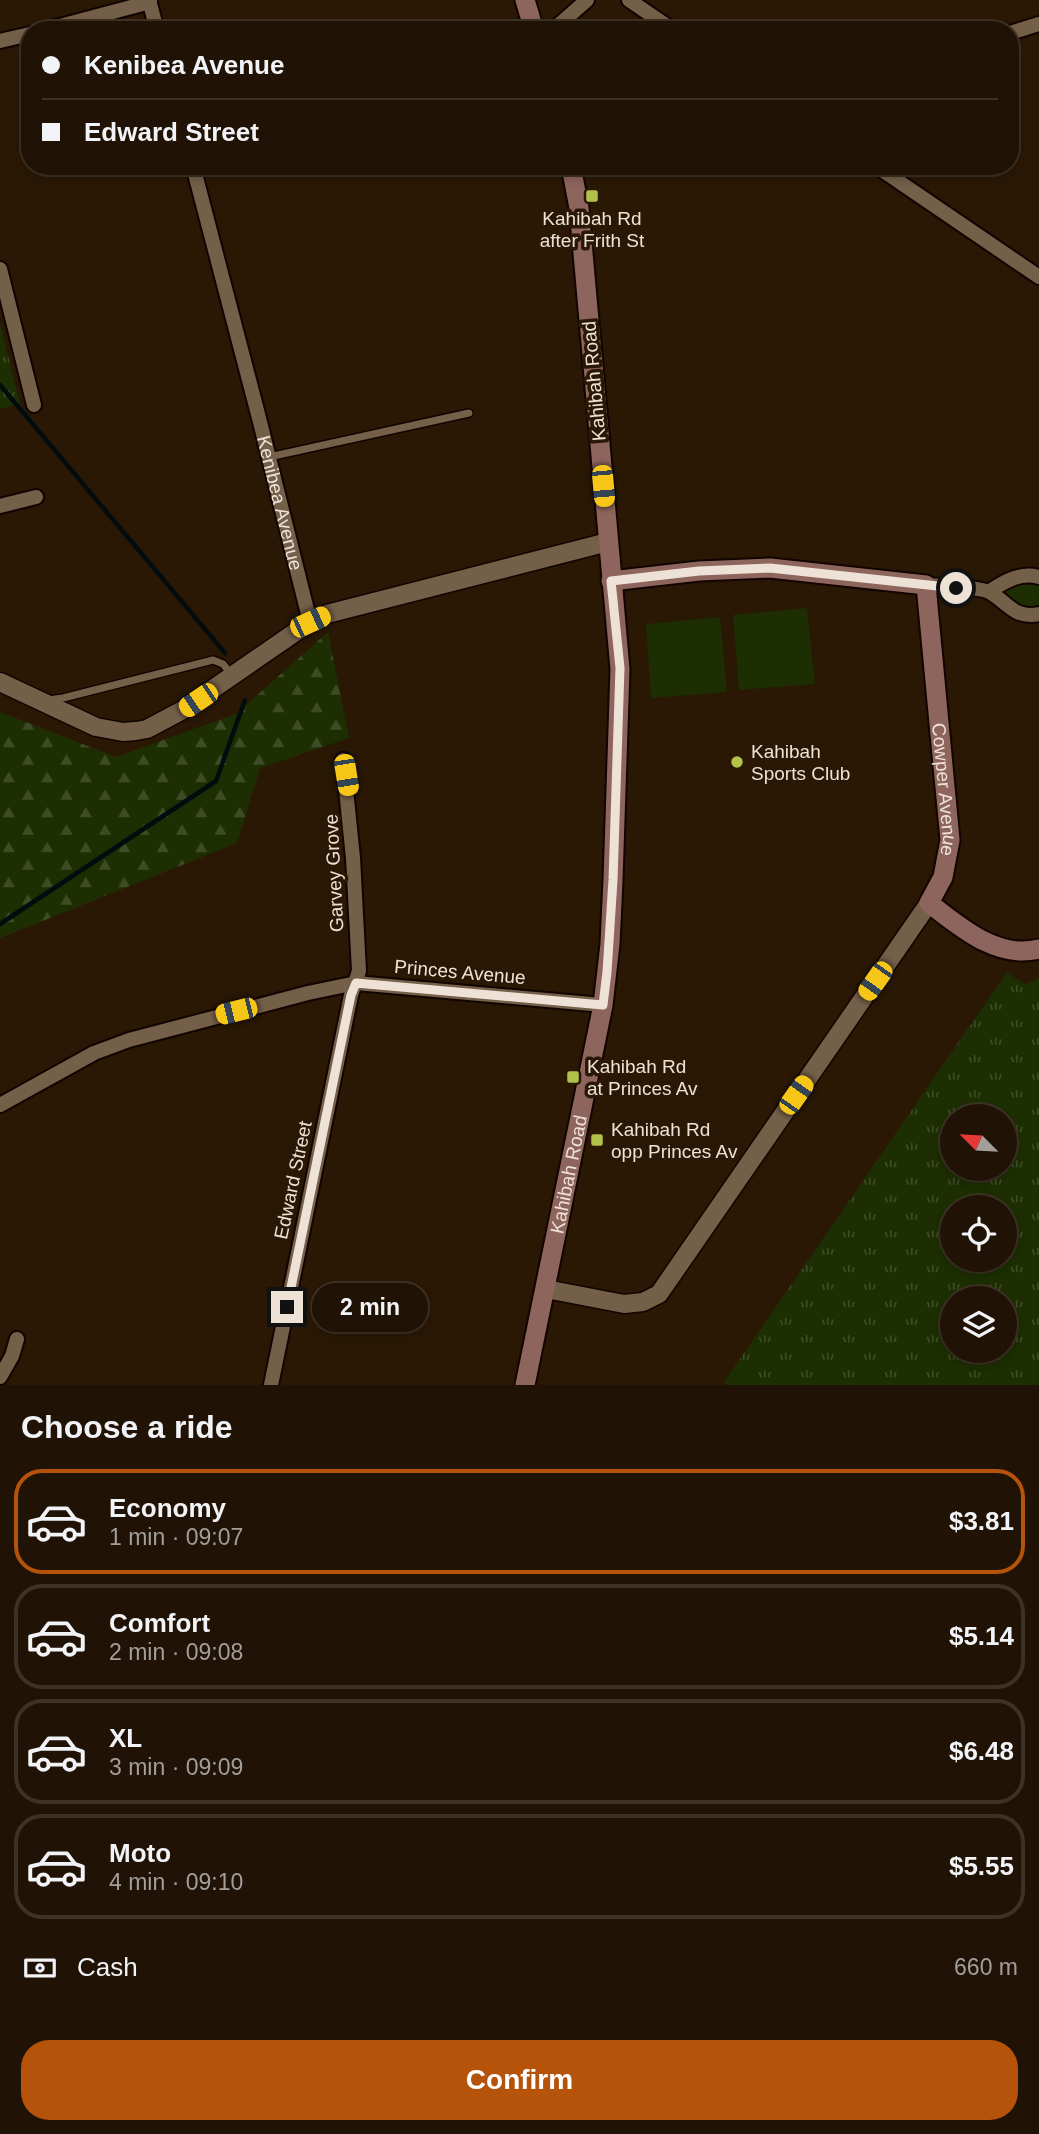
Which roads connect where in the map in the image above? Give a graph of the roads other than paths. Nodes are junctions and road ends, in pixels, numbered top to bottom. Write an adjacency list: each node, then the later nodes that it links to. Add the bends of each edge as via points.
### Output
1 (526, 0): 7 (main road)
2 (587, 0): 8 (street)
3 (629, 0): 9 (street)
4 (150, 1): 5 (street); 6 (street)
5 (78, 21)
6 (155, 21)
7 (532, 21)
8 (563, 21)
9 (660, 21)
10 (1039, 24): 11 (street)
11 (1019, 30)
12 (21, 36): 13 (street)
13 (0, 41)
14 (195, 175): 21 (street, Kenibea Avenue)
15 (573, 175): 24 (main road, Kahibah Road)
16 (889, 175): 18 (street)
17 (0, 269): 19 (street)
18 (1039, 277)
19 (34, 405)
20 (469, 414): 21 (lane)
21 (269, 457): 30 (street, Kenibea Avenue)
22 (36, 497): 23 (street)
23 (0, 506)
24 (608, 542): 26 (main road, Kahibah Road); 30 (street, via 343,609)
25 (1039, 578): 28 (street, via 1026,575)
26 (611, 581): 27 (main road, via 770,568); 38 (main road, Kahibah Road, via 620,668 613,880)
27 (926, 585): 28 (street); 35 (main road, Cowper Avenue, via 950,840 943,877)
28 (990, 591): 29 (street, via 1022,614)
29 (1039, 614)
30 (310, 622): 31 (street)
31 (233, 676): 33 (lane, via 213,660); 33 (street, via 181,711 136,731 96,727)
32 (0, 682): 33 (street)
33 (40, 701)
34 (344, 760): 37 (street, Garvey Grove, via 353,858)
35 (929, 903): 36 (main road, via 968,932 999,947); 40 (street, Cowper Avenue, via 659,1294 624,1304)
36 (1039, 949)
37 (356, 983): 38 (street, Princes Avenue); 39 (street, Princes Avenue, via 129,1040 94,1053); 43 (street, Edward Street)
38 (603, 1005): 40 (main road, Kahibah Road)
39 (0, 1105)
40 (546, 1289): 44 (main road, Kahibah Road)
41 (17, 1339): 42 (street)
42 (0, 1377)
43 (271, 1385)
44 (525, 1385)

